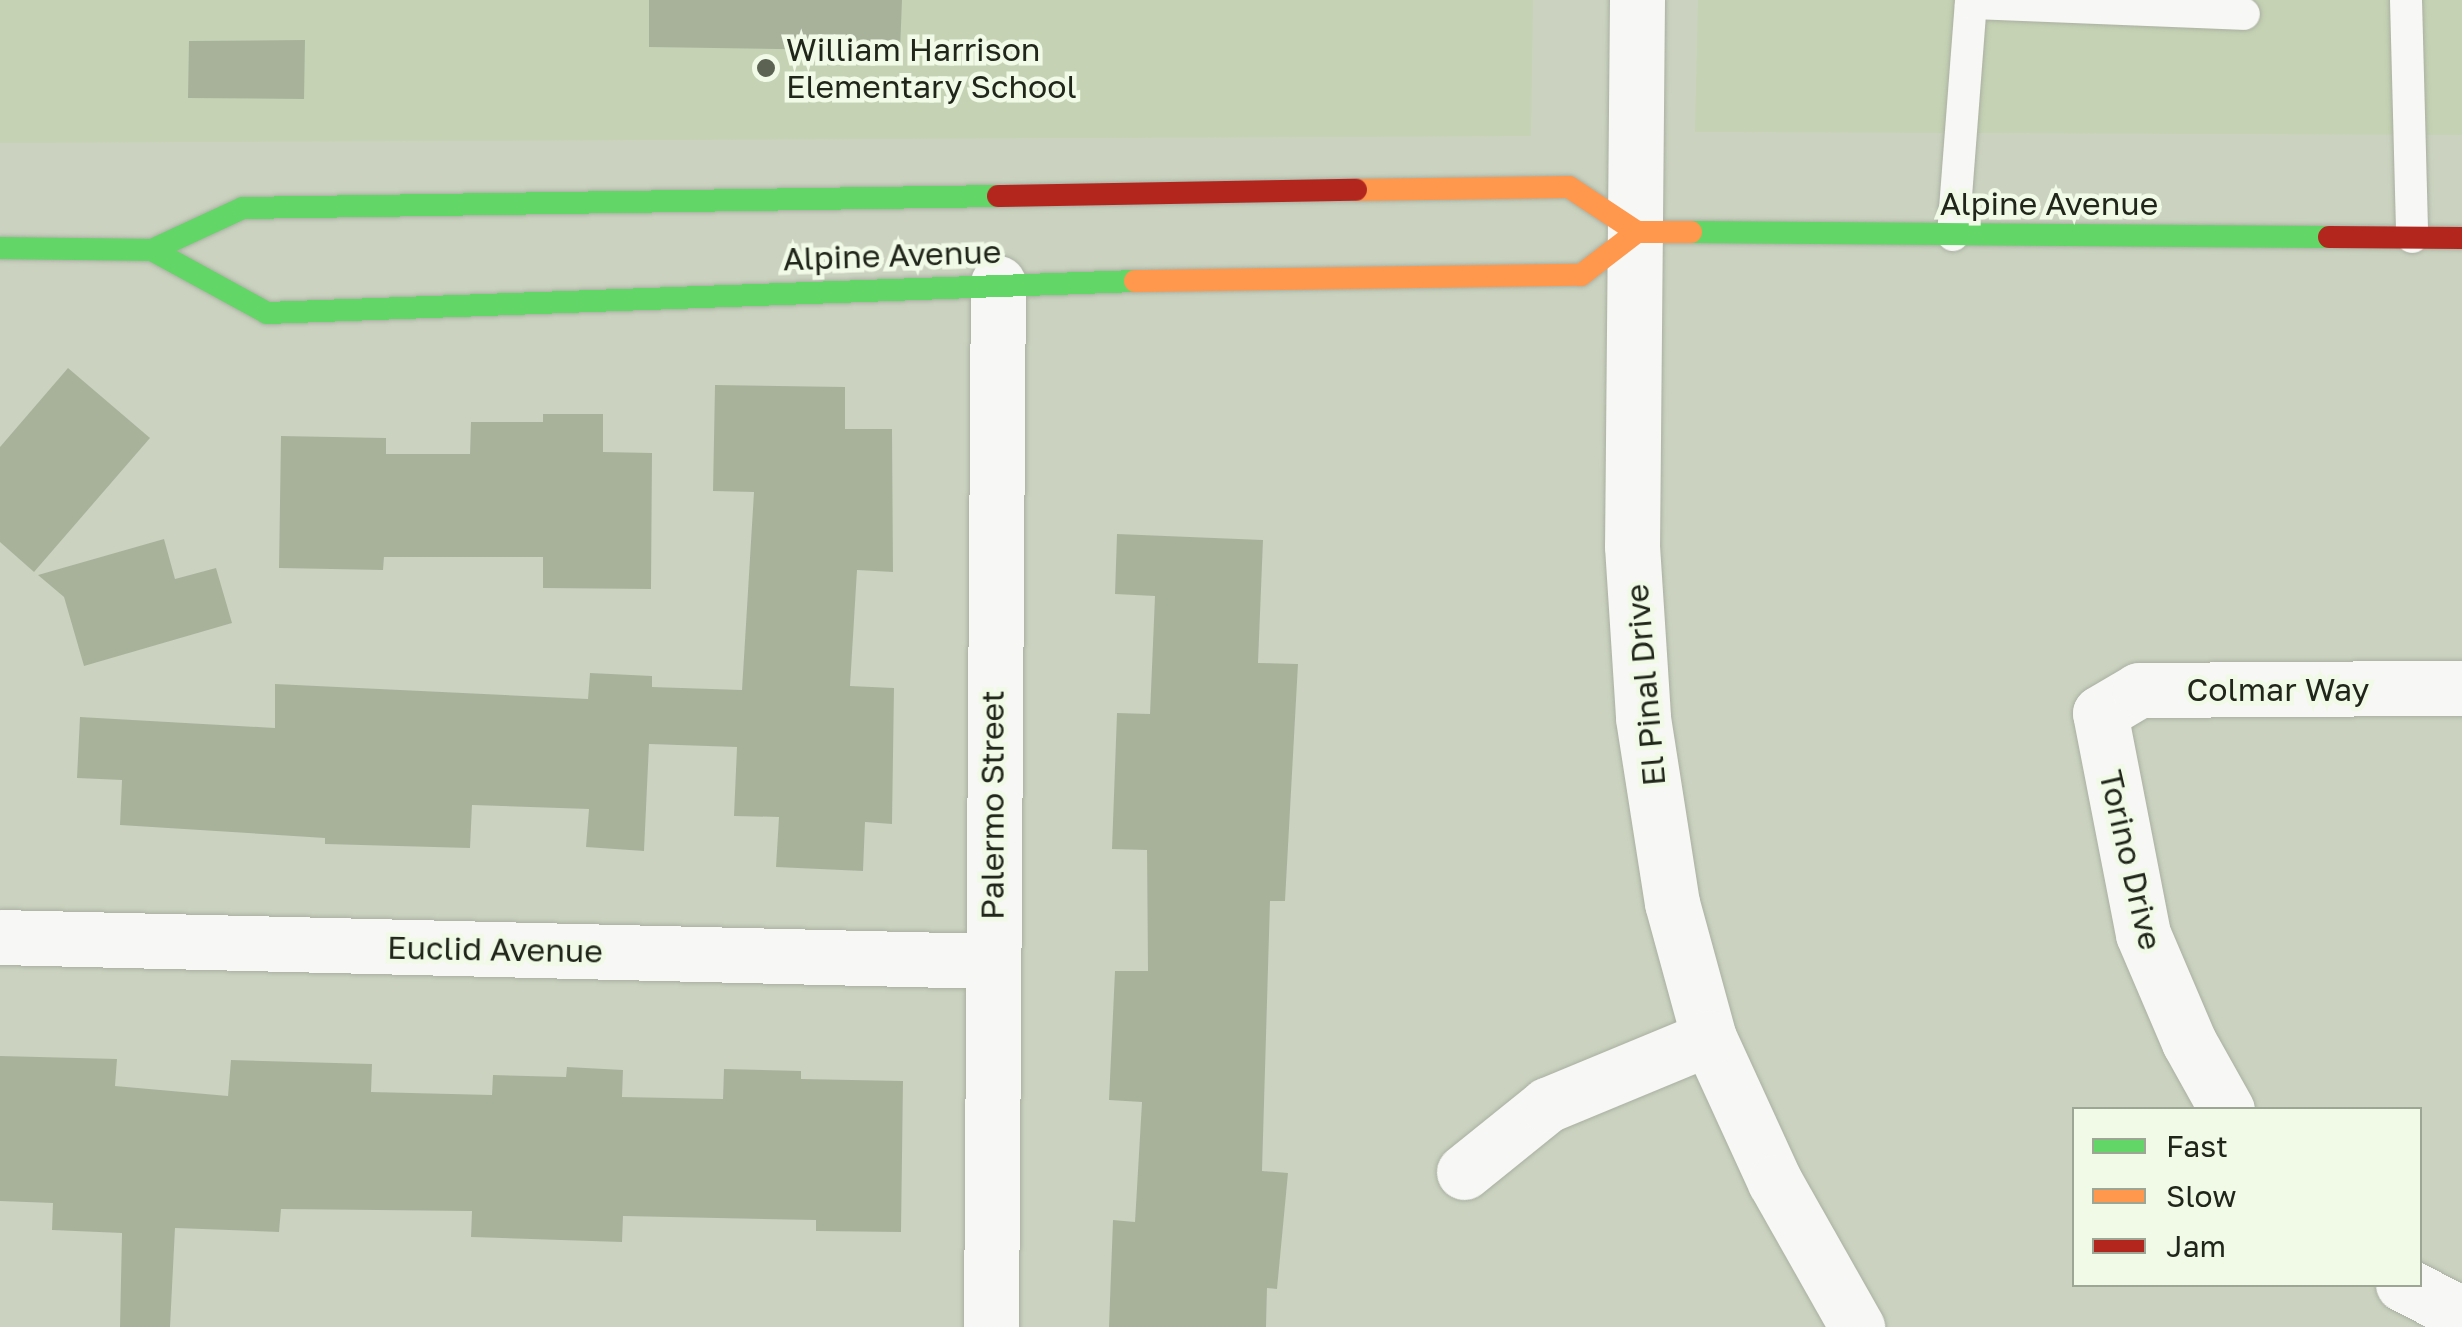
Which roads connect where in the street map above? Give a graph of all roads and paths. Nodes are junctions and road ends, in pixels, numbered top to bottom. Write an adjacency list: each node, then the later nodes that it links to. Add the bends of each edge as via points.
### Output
1 (1638, 0): 4 (street, El Pinal Drive)
2 (2406, 0): 6 (lane)
3 (2244, 14): 5 (lane, via 1971,2)
4 (1636, 232): 5 (street, Alpine Avenue); 9 (street, Alpine Avenue, via 1569,187 925,192 244,208); 10 (street, Alpine Avenue, via 1581,275); 15 (street, El Pinal Drive, via 1632,546 1642,718 1672,902)
5 (1953, 235): 6 (street, Alpine Avenue)
6 (2412, 237): 7 (street, Alpine Avenue)
7 (2462, 238)
8 (0, 248): 9 (street, Alpine Avenue)
9 (152, 250): 10 (street, Alpine Avenue, via 267,313)
10 (998, 283): 14 (street, Palermo Street)
11 (2462, 688): 12 (street, Colmar Way, via 2140,690)
12 (2100, 713): 16 (street, Torino Drive, via 2143,934)
13 (0, 937): 14 (street, Euclid Avenue)
14 (990, 961): 20 (street, Palermo Street)
15 (1709, 1038): 17 (street, via 1548,1105); 21 (street, El Pinal Drive, via 1775,1182)
16 (2225, 1107)
17 (1464, 1172)
18 (2409, 1287): 19 (street)
19 (2462, 1314)
20 (991, 1327)
21 (1857, 1327)

